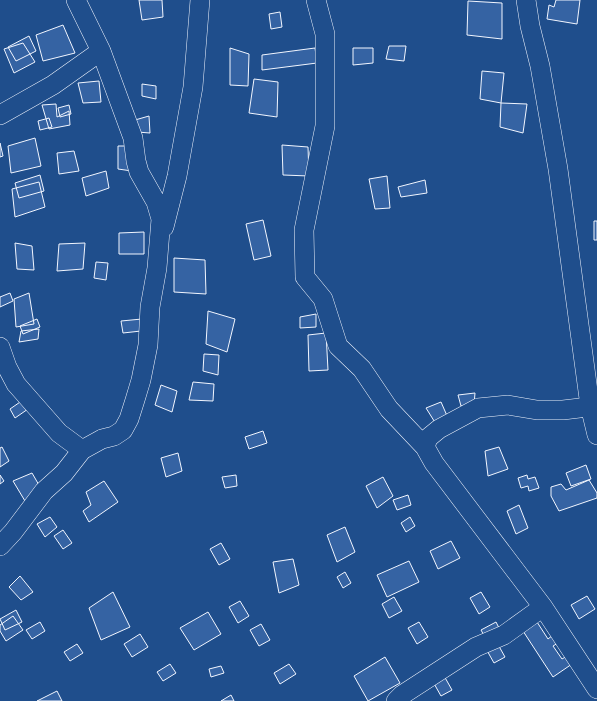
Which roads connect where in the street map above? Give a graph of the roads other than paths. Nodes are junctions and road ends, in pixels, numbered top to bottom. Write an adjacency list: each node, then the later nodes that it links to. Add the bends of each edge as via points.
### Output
1 (76, 0): 5 (street)
2 (200, 0): 7 (street, via 193,87 177,176)
3 (316, 0): 11 (street, via 325,34 325,126 304,230 305,277 323,299 338,346 362,368 389,409)
4 (526, 0): 9 (street, via 558,169)
5 (101, 51): 6 (street, via 53,84); 7 (street, via 133,138 140,172 156,202 160,219)
6 (0, 115)
7 (159, 248): 12 (street, via 150,308 148,345 129,419 123,430 114,436 102,439)
8 (0, 346): 12 (street, via 16,384 59,433)
9 (593, 406): 10 (street); 11 (street, via 563,410 537,410 508,405 478,408 439,429 428,438)
10 (597, 435)
11 (425, 447): 14 (street, via 434,463)
12 (82, 450): 13 (street, via 64,473 44,491)
13 (0, 546)
14 (543, 607): 15 (street); 16 (street, via 504,635 458,658)
15 (597, 689)
16 (396, 701)

